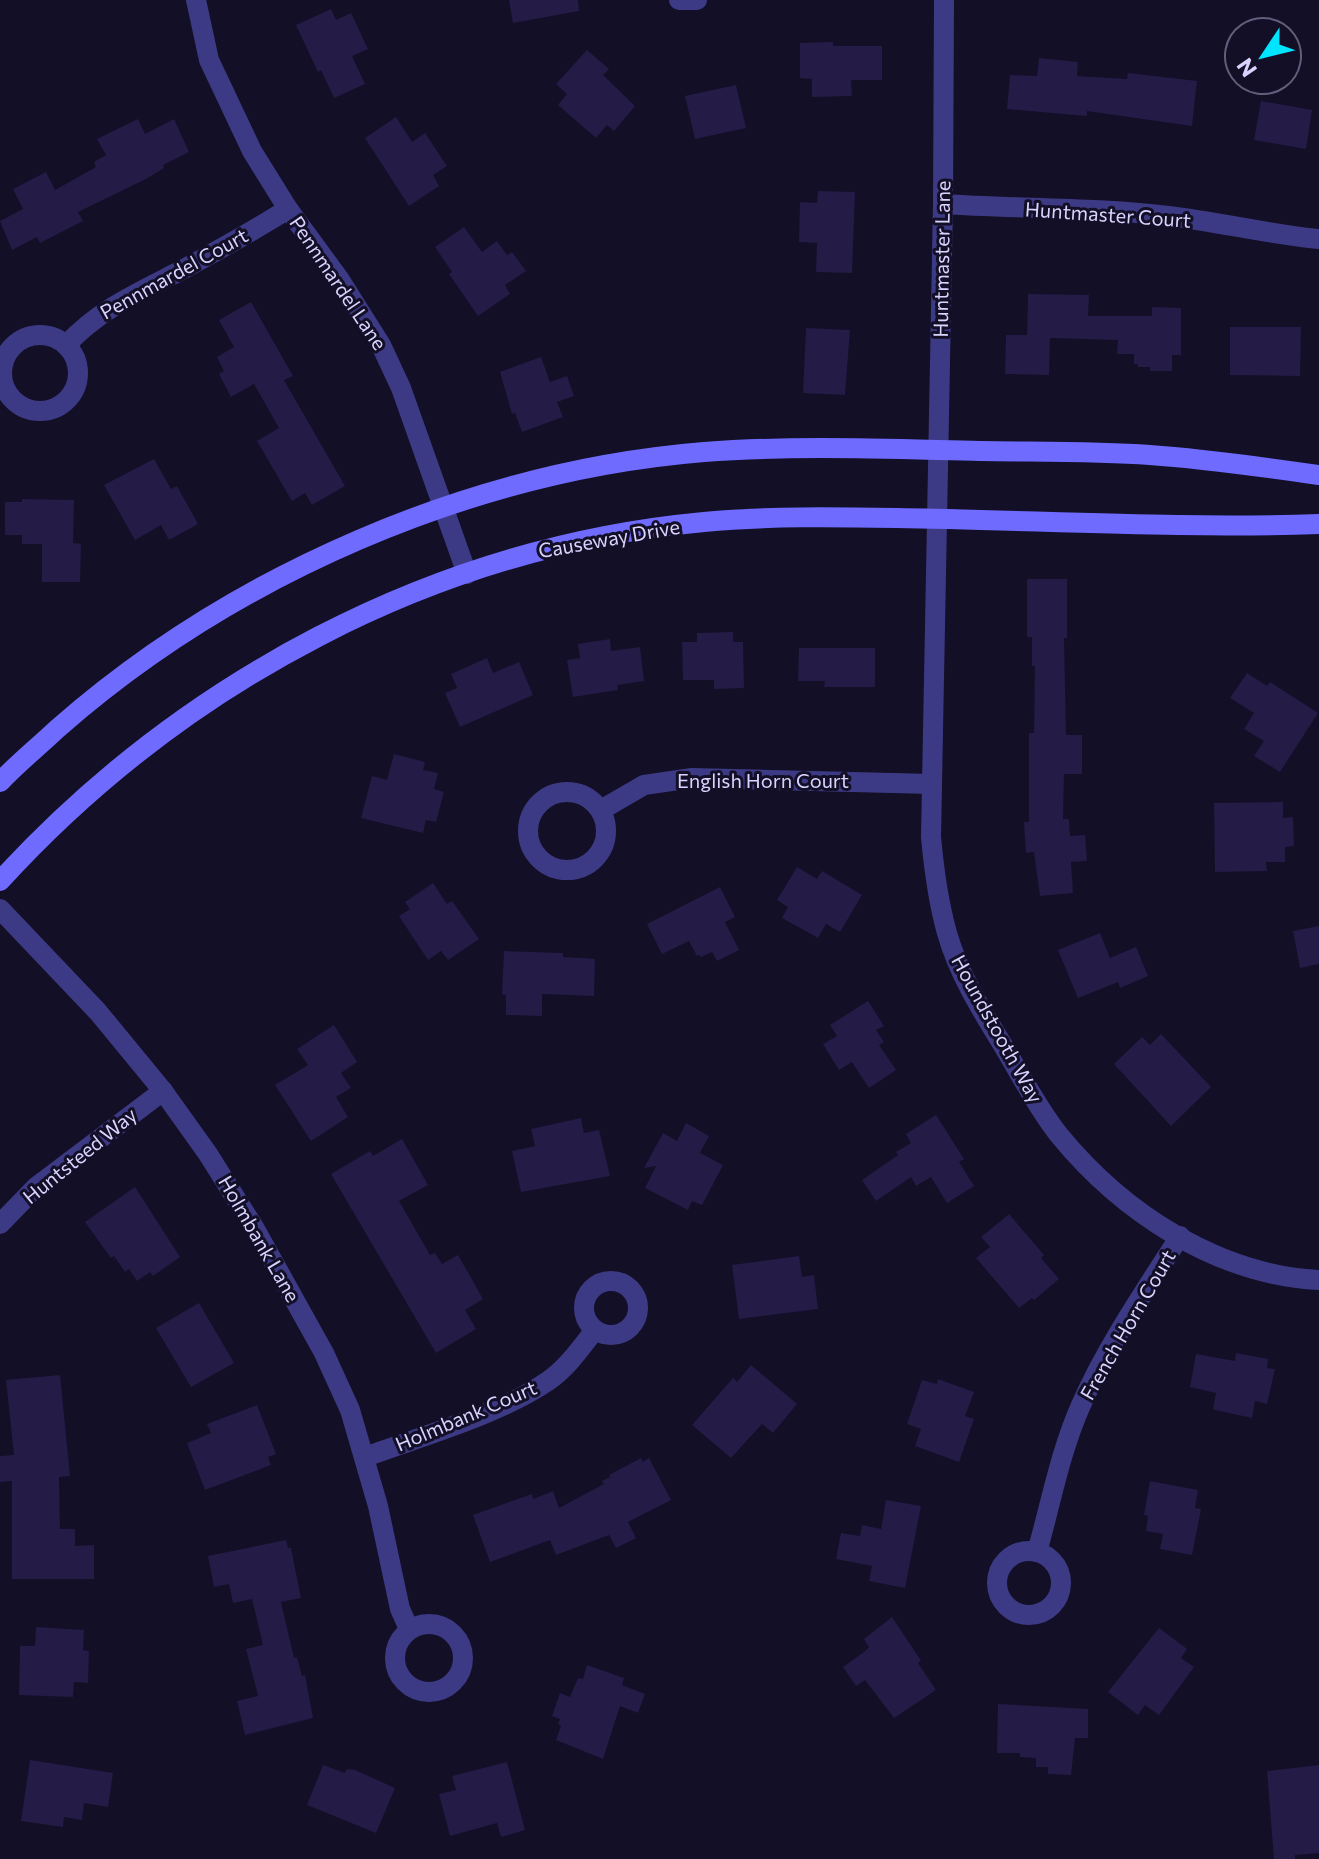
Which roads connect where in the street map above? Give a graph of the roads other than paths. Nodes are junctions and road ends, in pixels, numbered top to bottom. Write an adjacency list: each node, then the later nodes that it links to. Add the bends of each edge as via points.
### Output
1 (196, 0): 6 (street, Pennmardel Lane, via 209,60 231,110)
2 (679, 0): 3 (street)
3 (697, 0)
4 (944, 0): 5 (street, Huntmaster Lane)
5 (943, 204): 7 (street, Huntmaster Court, via 1170,216); 9 (street, Huntmaster Lane)
6 (288, 209): 8 (street, Pennmardel Court, via 108,309); 11 (street, Pennmardel Lane, via 381,345)
7 (1319, 239)
8 (66, 345)
9 (938, 450): 10 (street, via 1148,455); 11 (street, via 795,447 702,452 563,474); 12 (street, Huntmaster Lane)
10 (1319, 475)
11 (445, 509): 14 (street, Pennmardel Lane); 15 (street, via 323,557 241,598 88,702)
12 (936, 519): 13 (street, Causeway Drive); 14 (street, Causeway Drive, via 704,522 529,553); 16 (street, Houndstooth Way)
13 (1319, 524)
14 (467, 574): 18 (street, Causeway Drive, via 421,588 337,626 203,705 111,773)
15 (0, 782)
16 (932, 784): 17 (street, English Horn Court, via 692,778 644,785); 22 (street, Houndstooth Way, via 936,886 947,934 968,987 1058,1133 1093,1174 1142,1215)
17 (601, 810)
18 (0, 881)
19 (0, 909): 20 (street, Holmbank Lane, via 98,1012)
20 (163, 1091): 21 (street, Huntsteed Way, via 36,1187); 25 (street, Holmbank Lane, via 255,1229 317,1339)
21 (0, 1224)
22 (1180, 1236): 23 (street, Houndstooth Way, via 1254,1268); 26 (street, French Horn Court, via 1110,1348 1080,1408)
23 (1319, 1280)
24 (594, 1331): 25 (street, Holmbank Court, via 550,1380 519,1398)
25 (365, 1457): 27 (street, Holmbank Lane)
26 (1037, 1552)
27 (409, 1629)

